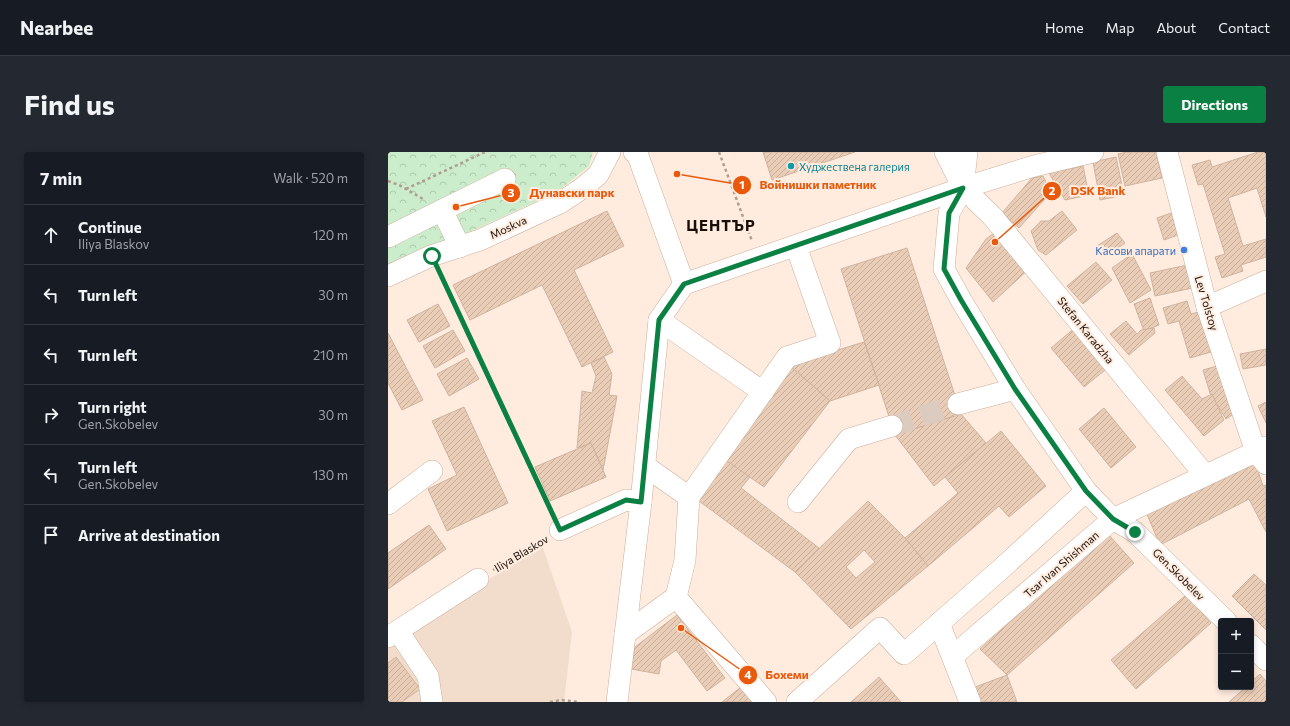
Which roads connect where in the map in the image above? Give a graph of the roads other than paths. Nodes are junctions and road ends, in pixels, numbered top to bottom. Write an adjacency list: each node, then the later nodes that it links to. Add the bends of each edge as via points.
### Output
1 (610, 152): 13 (street, Moskva, via 598,175 570,196 480,240)
2 (634, 152): 16 (street, via 637,153)
3 (945, 152): 9 (street, Stefan Karadzha)
4 (967, 152): 9 (street)
5 (1093, 152): 7 (street)
6 (1167, 152): 17 (street, Lev Tolstoy)
7 (1036, 159): 9 (street)
8 (505, 179): 10 (street)
9 (963, 188): 12 (street); 19 (street, Gen.Skobelev, via 949,213 944,269); 26 (street, Stefan Karadzha, via 992,216)
10 (442, 210): 11 (street); 13 (street)
11 (388, 236)
12 (796, 246): 16 (street); 20 (street, via 830,343 787,357)
13 (460, 247): 14 (street, Moskva, via 432,256)
14 (388, 276)
15 (1266, 281): 17 (street)
16 (684, 284): 18 (street)
17 (1207, 307): 23 (street, Lev Tolstoy)
18 (659, 320): 20 (street); 24 (street)
19 (1015, 389): 21 (street); 27 (street, Gen.Skobelev)
20 (763, 392): 28 (street)
21 (958, 404)
22 (892, 426): 30 (street, via 849,440)
23 (1263, 454): 26 (street, Tsar Ivan Shishman)
24 (645, 466): 28 (street); 29 (street)
25 (432, 471): 31 (street)
26 (1205, 475): 32 (street, Tsar Ivan Shishman)
27 (1086, 491): 32 (street, Gen.Skobelev); 37 (street)
28 (689, 497): 35 (street, via 685,560)
29 (641, 502): 33 (street, via 626,500); 39 (street)
30 (798, 502)
31 (388, 504)
32 (1113, 519): 36 (street, Gen.Skobelev, via 1135,532); 41 (street, Tsar Ivan Shishman)
33 (560, 530)
34 (478, 579): 38 (street)
35 (676, 598): 39 (street); 45 (street)
36 (1223, 618)
37 (939, 623): 41 (street); 46 (street, via 904,654 880,628)
38 (393, 634): 43 (street, via 428,676)
39 (625, 634): 44 (street)
40 (1254, 648): 42 (street)
41 (954, 656): 47 (street)
42 (1266, 660)
43 (432, 702)
44 (617, 702)
45 (766, 702)
46 (796, 702)
47 (970, 702)

